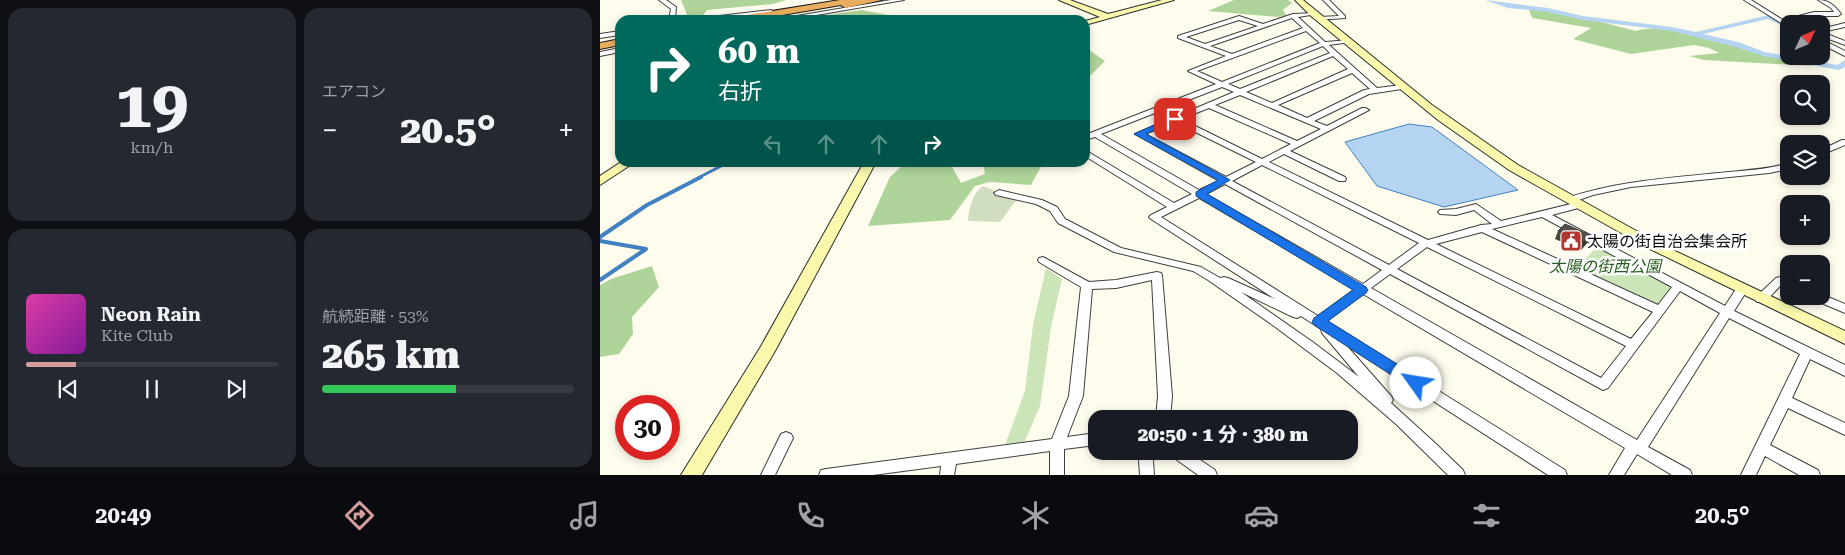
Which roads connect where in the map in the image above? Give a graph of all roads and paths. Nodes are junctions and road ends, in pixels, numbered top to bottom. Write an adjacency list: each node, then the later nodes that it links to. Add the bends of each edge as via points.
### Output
1 (662, 0): 15 (street, via 674,8)
2 (844, 0): 16 (street)
3 (857, 0): 17 (highway)
4 (877, 0): 18 (highway)
5 (901, 0): 19 (street)
6 (1063, 0): 23 (street)
7 (1170, 0): 23 (street)
8 (1299, 0): 24 (street)
9 (1326, 0): 24 (street, via 1343,17)
10 (1747, 0): 25 (street)
11 (1821, 0): 12 (street)
12 (1833, 7): 13 (street); 14 (street)
13 (1845, 8)
14 (1838, 14): 20 (street); 21 (street)
15 (673, 15)
16 (738, 15)
17 (765, 15)
18 (786, 15)
19 (807, 15)
20 (1811, 15)
21 (1845, 15)
22 (1293, 16): 24 (street); 27 (street); 29 (street)
23 (1108, 17): 26 (street)
24 (1316, 17): 34 (street)
25 (1780, 21)
26 (1090, 22)
27 (1263, 26): 39 (street); 39 (street, via 1239,18 1180,37)
28 (1844, 26): 30 (street)
29 (1307, 29): 38 (street); 45 (street)
30 (1830, 29)
31 (615, 34): 32 (street)
32 (600, 36)
33 (1830, 37): 36 (street)
34 (1349, 41): 38 (street); 48 (street)
35 (615, 42): 37 (highway)
36 (1845, 43)
37 (600, 44)
38 (1324, 44): 43 (street); 47 (street)
39 (1205, 46): 45 (street)
40 (1830, 46): 44 (street)
41 (615, 51): 42 (street)
42 (600, 54)
43 (1334, 54): 46 (street); 50 (street)
44 (1845, 54)
45 (1231, 56): 47 (street, via 1191,71)
46 (1352, 70): 49 (street); 52 (street)
47 (1221, 84): 50 (street); 57 (street)
48 (1402, 87): 49 (street); 73 (street, via 1485,148)
49 (1376, 91): 55 (street, via 1367,92)
50 (1241, 92): 51 (street); 52 (street)
51 (1209, 105): 54 (street); 60 (street)
52 (1273, 105): 55 (street)
53 (1365, 110): 56 (street)
54 (1175, 119): 64 (street); 69 (street, via 1139,134)
55 (1309, 120): 56 (street)
56 (1327, 129): 60 (street)
57 (1095, 134): 58 (street); 72 (street)
58 (1090, 136)
59 (1845, 142): 61 (street)
60 (1296, 144): 62 (street)
61 (1830, 149)
62 (1283, 151): 64 (street); 68 (street)
63 (1090, 155): 74 (street)
64 (1262, 162): 69 (street); 79 (street)
65 (622, 167): 70 (street)
66 (867, 167): 111 (street, via 767,351)
67 (1780, 167): 73 (street, via 1611,187)
68 (1342, 179)
69 (1225, 180): 72 (street); 82 (street)
70 (600, 181)
71 (999, 193): 81 (street, via 1040,202 1054,209 1061,221 1118,250)
72 (1199, 194): 74 (street); 87 (street)
73 (1574, 203): 76 (street); 86 (street)
74 (1174, 207): 93 (street, via 1154,217)
75 (1444, 212): 77 (street, via 1476,207)
76 (1542, 213): 77 (street); 85 (street)
77 (1498, 224): 78 (street)
78 (1481, 228): 79 (street); 91 (street)
79 (1426, 243): 82 (street); 95 (street)
80 (1043, 260): 84 (street)
81 (1197, 269): 93 (street); 100 (street, via 1298,336)
82 (1389, 270): 87 (street); 95 (street, via 1603,385)
83 (1780, 280): 88 (street)
84 (1086, 286): 99 (street, via 1116,284 1157,275); 104 (street, via 1076,396)
85 (1679, 286): 91 (street); 92 (street)
86 (1742, 289): 88 (street); 92 (street)
87 (1362, 290): 93 (street); 105 (street)
88 (1761, 299): 94 (street)
89 (1830, 302): 90 (street)
90 (1845, 309)
91 (1660, 310): 95 (street)
92 (1727, 312): 96 (street); 105 (street)
93 (1319, 322): 100 (street); 119 (street)
94 (1845, 338)
95 (1633, 345)
96 (1807, 352): 97 (street); 98 (street)
97 (1845, 370)
98 (1784, 400): 101 (street); 106 (street)
99 (1164, 410)
100 (1398, 417): 118 (street)
101 (1845, 429)
102 (786, 438): 112 (street)
103 (1088, 440): 104 (street)
104 (1057, 446): 107 (street); 115 (street)
105 (1637, 447): 120 (street); 121 (street)
106 (1762, 448): 122 (street); 123 (street)
107 (950, 459): 110 (street); 114 (street)
108 (1146, 460): 116 (street)
109 (1188, 460): 117 (street)
110 (862, 473): 113 (street)
111 (691, 475)
112 (768, 475)
113 (826, 475)
114 (948, 475)
115 (1057, 475)
116 (1147, 475)
117 (1210, 475)
118 (1458, 475)
119 (1560, 475)
120 (1616, 475)
121 (1685, 475)
122 (1748, 475)
123 (1813, 475)

